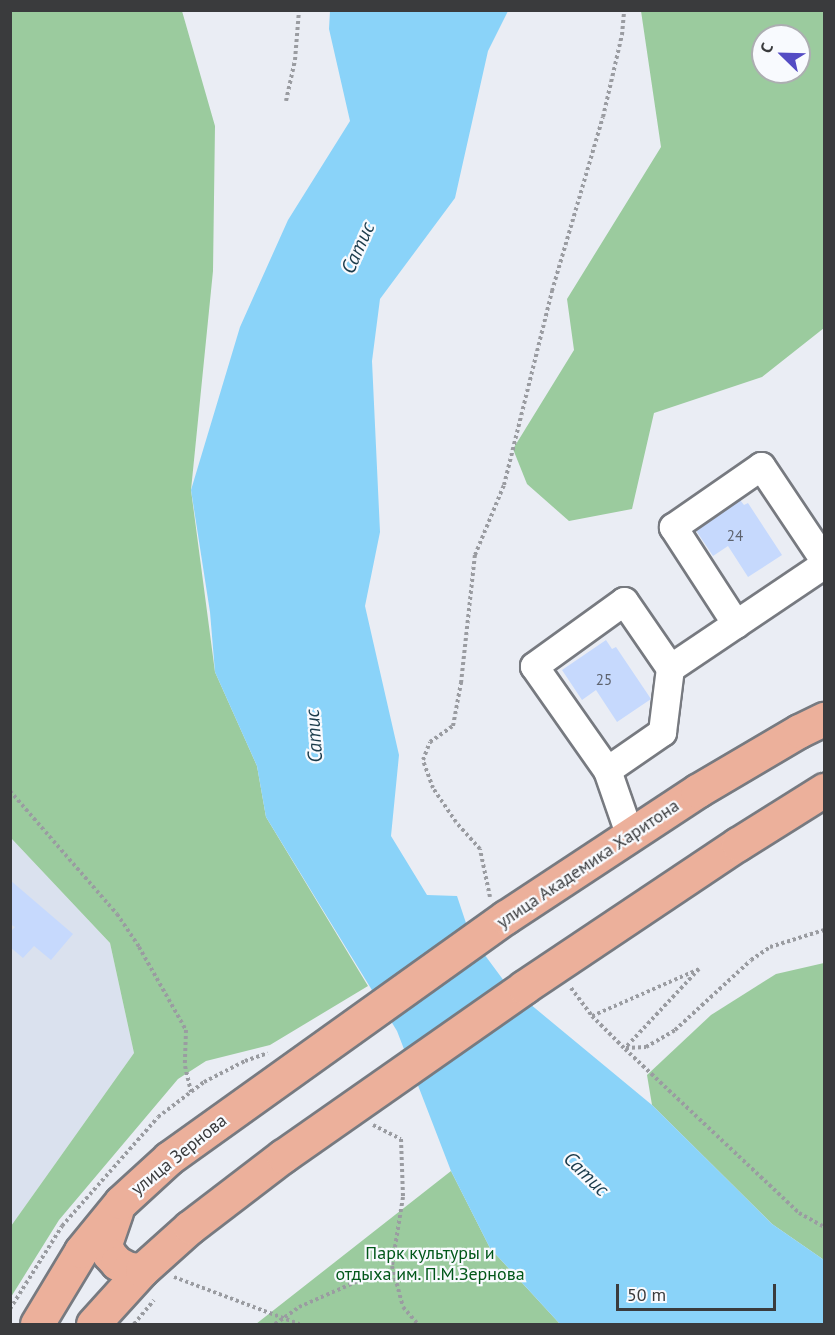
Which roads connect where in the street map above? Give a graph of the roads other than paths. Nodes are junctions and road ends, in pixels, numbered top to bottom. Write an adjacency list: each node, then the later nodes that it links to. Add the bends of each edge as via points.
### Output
1 (825, 562): 2 (lane); 2 (lane, via 761,466 673,527)
2 (736, 624): 3 (lane)
3 (670, 668): 5 (lane, via 662,732); 5 (lane, via 624,601 534,666)
4 (825, 719): 7 (main road, улица Академика Харитона, via 799,730 697,791)
5 (607, 770): 7 (lane)
6 (825, 790): 10 (main road, via 524,987 370,1106 274,1163 190,1227)
7 (630, 836): 8 (main road, улица Академика Харитона, via 489,920)
8 (360, 1022): 9 (main road, улица Зернова, via 169,1158)
9 (121, 1202): 10 (main road, via 105,1244 117,1263); 11 (main road, улица Зернова, via 81,1251)
10 (142, 1270): 12 (main road)
11 (37, 1324)
12 (93, 1324)

